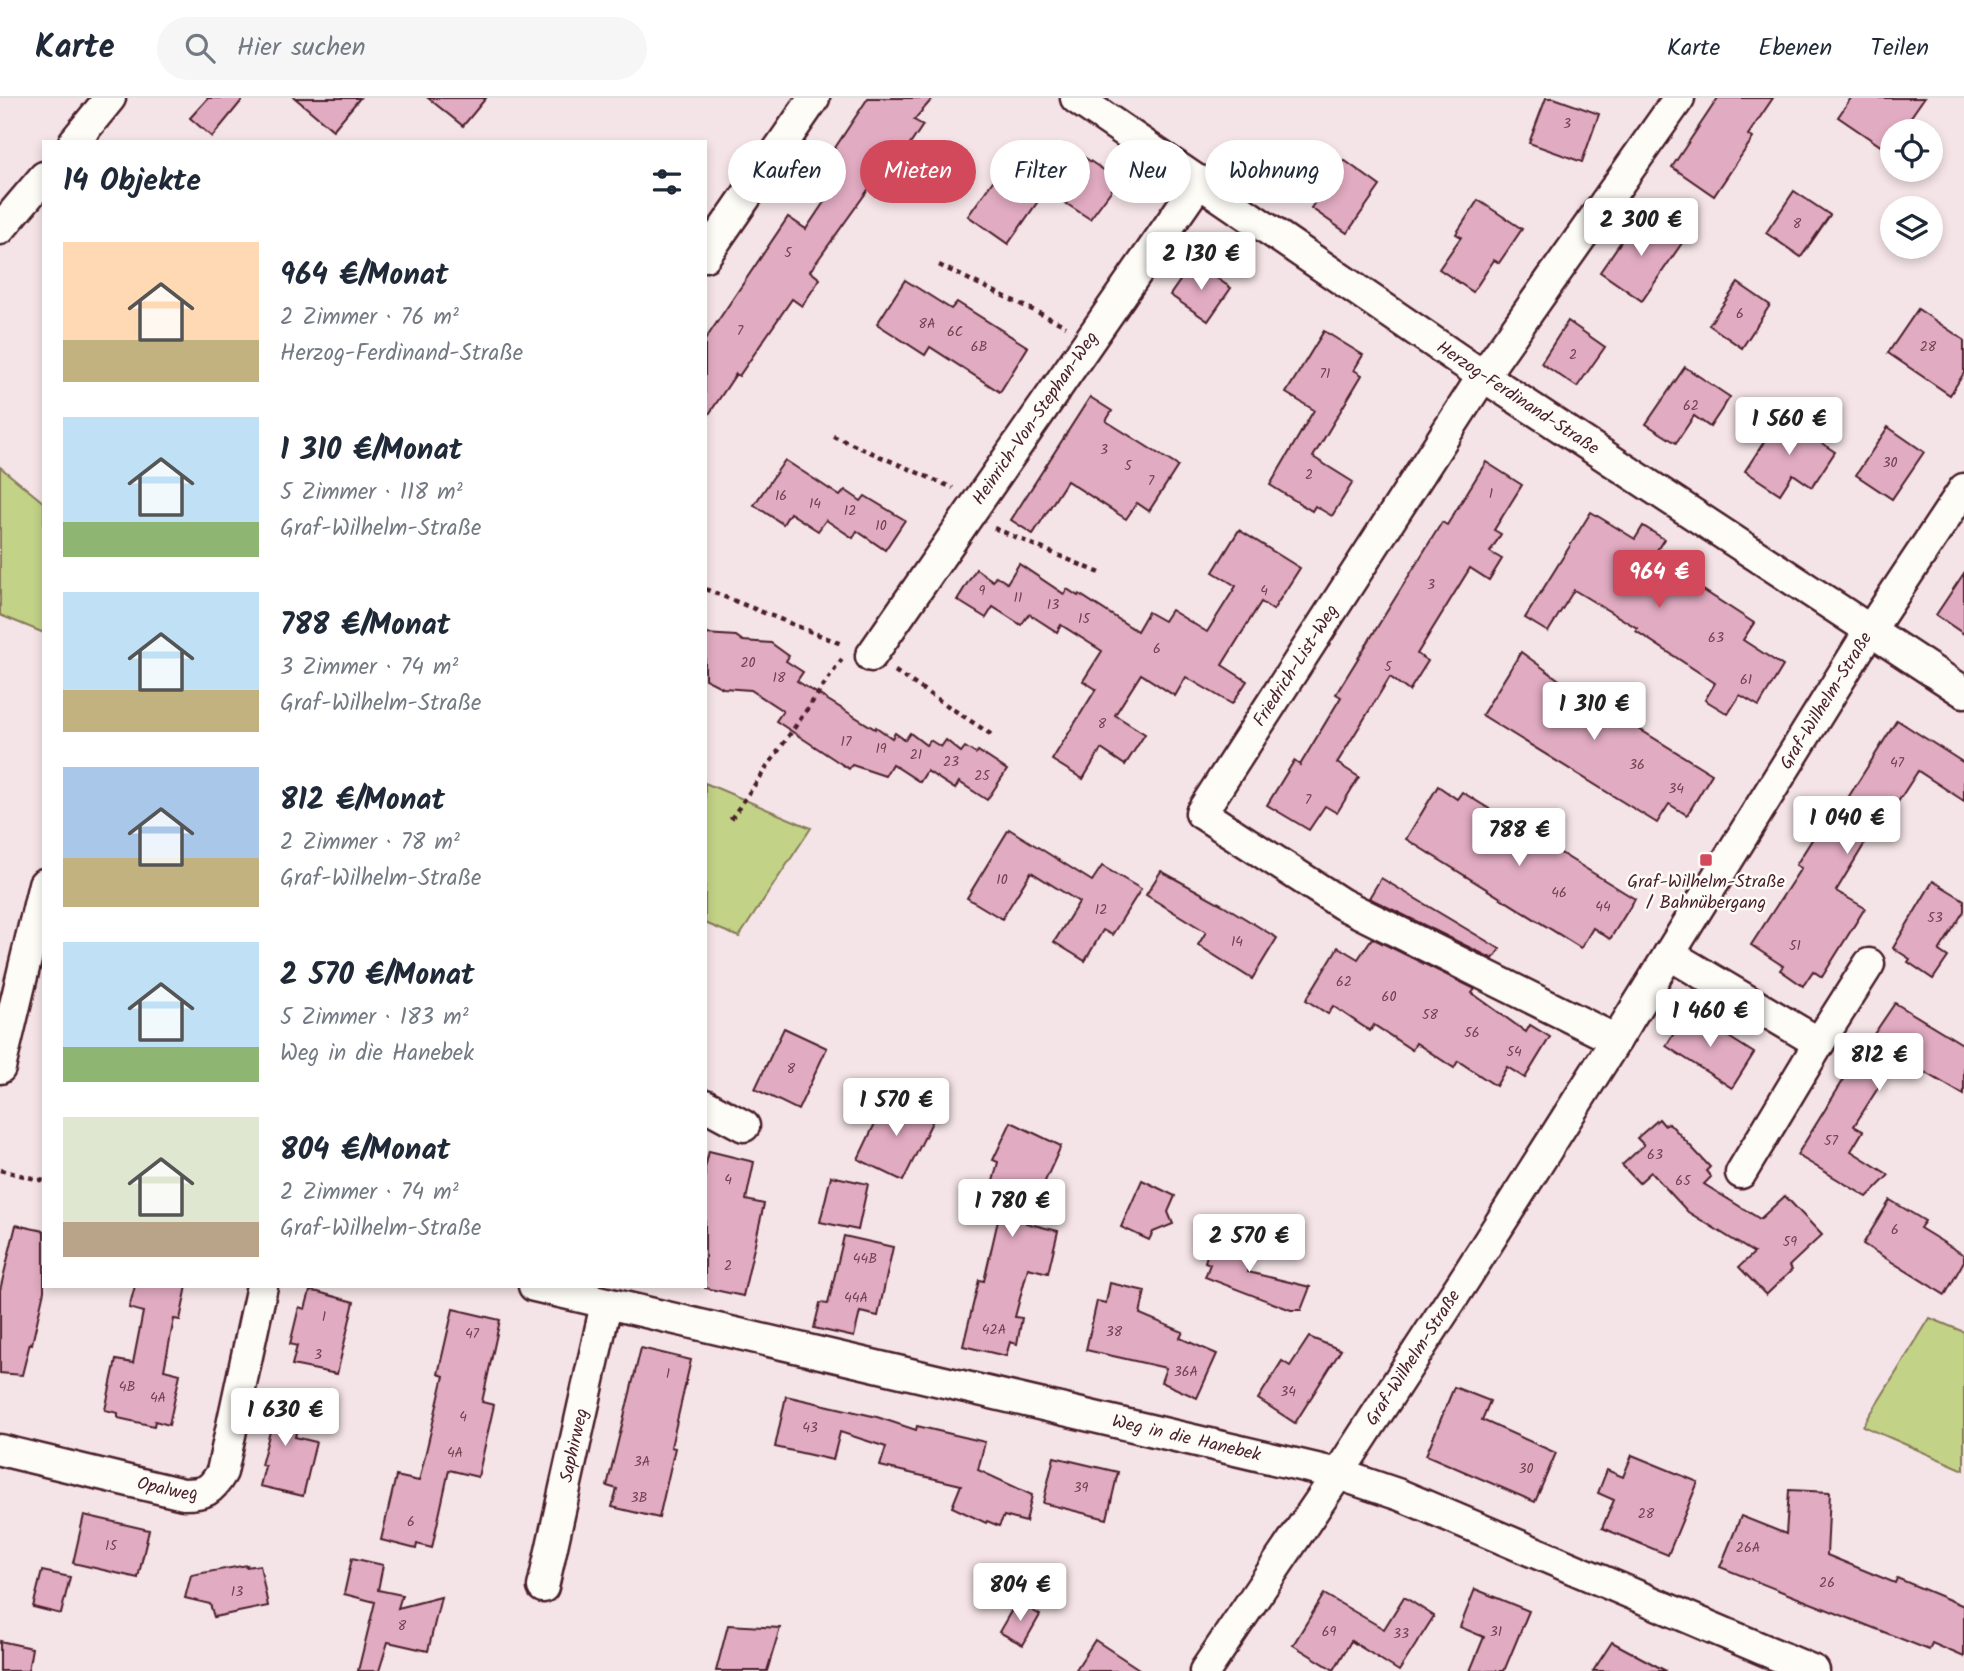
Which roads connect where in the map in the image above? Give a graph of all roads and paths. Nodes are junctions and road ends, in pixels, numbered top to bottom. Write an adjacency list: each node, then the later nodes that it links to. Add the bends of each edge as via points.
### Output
1 (110, 98): 5 (street)
2 (814, 98): 9 (street)
3 (1076, 98): 7 (street, Herzog-Ferdinand-Straße)
4 (1679, 98): 12 (street)
5 (76, 140)
6 (42, 179): 8 (street)
7 (1200, 181): 11 (street, Heinrich-Von-Stephan-Weg); 12 (street, Herzog-Ferdinand-Straße)
8 (0, 229)
9 (707, 253)
10 (939, 265): 11 (path)
11 (1092, 338): 15 (street, Heinrich-Von-Stephan-Weg)
12 (1483, 376): 17 (street, Herzog-Ferdinand-Straße); 24 (street, Friedrich-List-Weg, via 1201,813 1342,904)
13 (833, 436): 15 (path)
14 (1964, 489): 17 (street, Graf-Wilhelm-Straße)
15 (974, 508): 16 (path); 18 (street, Heinrich-Von-Stephan-Weg)
16 (1100, 573)
17 (1869, 632): 19 (street, Herzog-Ferdinand-Straße); 22 (street, Graf-Wilhelm-Straße)
18 (861, 652): 20 (path)
19 (1964, 692)
20 (731, 819)
21 (42, 892): 26 (street)
22 (1669, 954): 24 (street, Graf-Wilhelm-Straße); 25 (street)
23 (1868, 964): 25 (street)
24 (1616, 1040): 37 (street, Graf-Wilhelm-Straße)
25 (1819, 1043): 30 (street)
26 (0, 1068)
27 (707, 1106): 28 (street)
28 (744, 1126)
29 (0, 1170): 31 (path)
30 (1741, 1173)
31 (42, 1180)
32 (262, 1288): 36 (street, Opalweg, via 222,1472 214,1487 200,1494 183,1494)
33 (542, 1288): 35 (street, Weg in die Hanebek)
34 (650, 1299): 35 (street, Weg in die Hanebek); 37 (street, Weg in die Hanebek)
35 (606, 1304): 38 (street, Saphirweg)
36 (0, 1450)
37 (1338, 1474): 39 (street, Graf-Wilhelm-Straße); 40 (street, Weg in die Hanebek, via 1400,1495)
38 (543, 1587)
39 (1205, 1671)
40 (1814, 1671)

